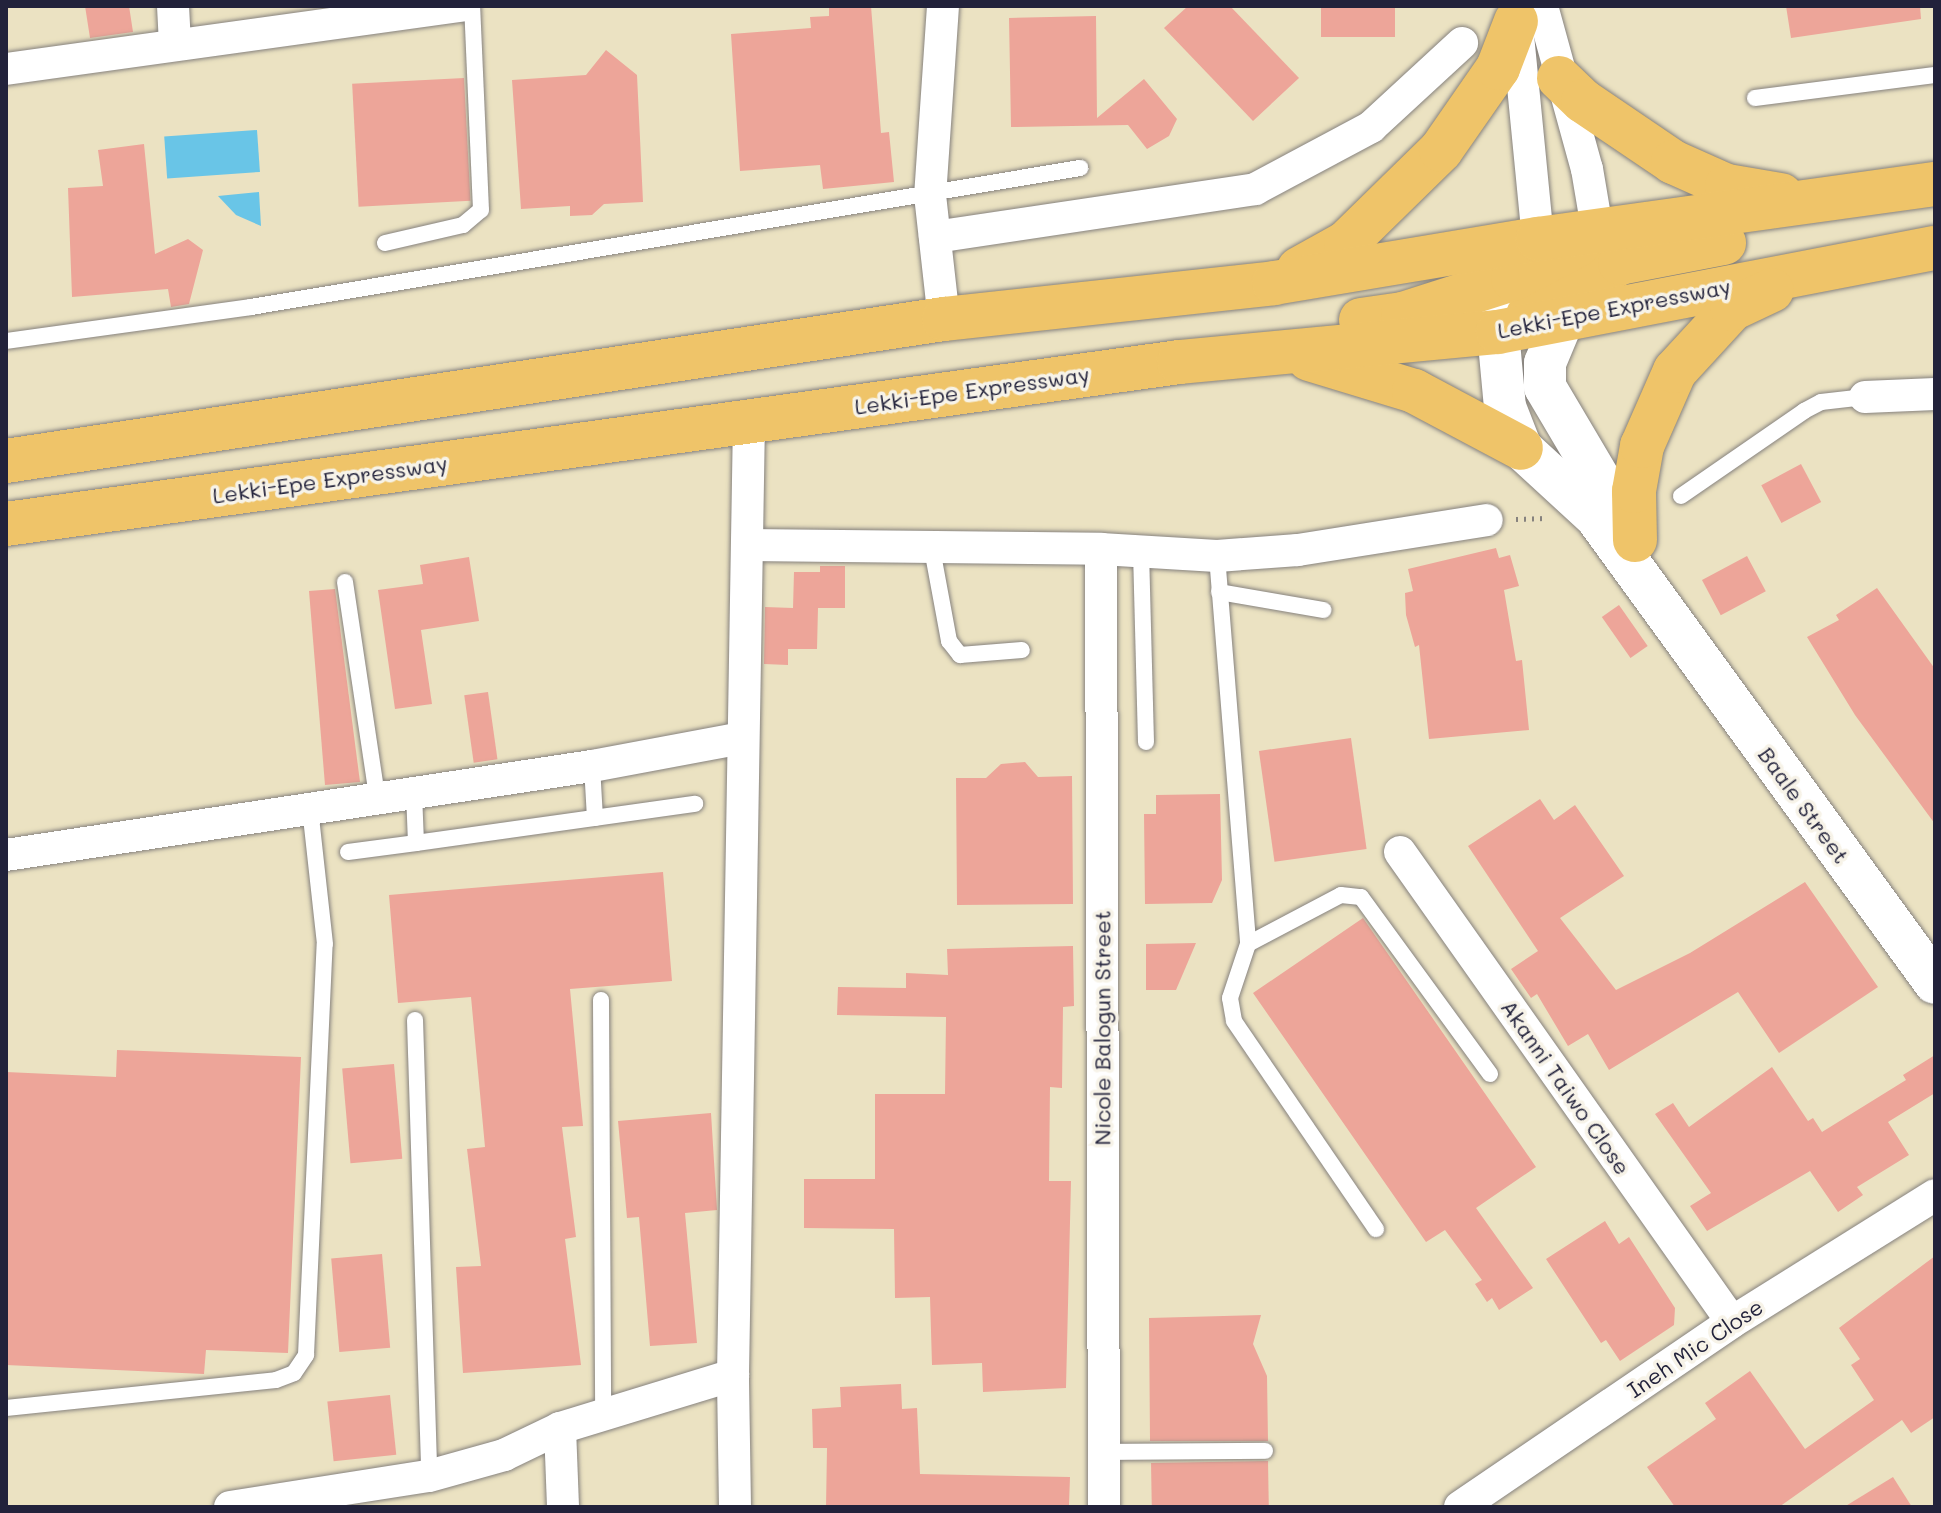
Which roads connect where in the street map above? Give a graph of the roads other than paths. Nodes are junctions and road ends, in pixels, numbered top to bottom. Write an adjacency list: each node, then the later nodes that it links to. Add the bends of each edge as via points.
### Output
1 (173, 6): 8 (street)
2 (462, 6): 6 (street)
3 (472, 6): 21 (lane, via 481,210 463,225)
4 (943, 6): 15 (street)
5 (1525, 11): 11 (street); 20 (street); 25 (highway, via 1474,109 1431,162 1346,243)
6 (340, 14): 8 (street)
7 (1462, 43): 19 (street, via 1371,127 1255,189)
8 (175, 45): 9 (street)
9 (6, 69)
10 (1935, 75): 12 (lane)
11 (1559, 78): 16 (highway, via 1583,101 1673,162 1727,186 1788,196); 18 (street, via 1587,169)
12 (1755, 98)
13 (1080, 168): 15 (lane)
14 (1935, 184): 16 (highway)
15 (930, 195): 19 (street); 29 (lane, via 266,304)
16 (1859, 196): 18 (highway)
17 (1935, 207): 26 (highway, via 1620,263)
18 (1598, 234): 20 (highway); 24 (highway); 26 (street)
19 (935, 237): 27 (street)
20 (1538, 239): 24 (street); 25 (highway)
21 (385, 243)
22 (1935, 248): 23 (highway, Lekki-Epe Expressway)
23 (1884, 255): 26 (highway, Lekki-Epe Expressway); 40 (highway, via 1788,282 1732,309 1701,338 1675,371 1642,446 1634,491)
24 (1513, 279): 28 (street); 31 (highway, via 1403,314 1052,362)
25 (1274, 283): 27 (highway)
26 (1569, 303): 28 (highway); 40 (street, via 1545,363 1545,387)
27 (944, 319): 36 (highway)
28 (1498, 332): 30 (highway, Lekki-Epe Expressway); 35 (street, via 1505,407)
29 (6, 341)
30 (1179, 362): 31 (highway, Lekki-Epe Expressway); 35 (highway, via 1295,356 1414,391)
31 (1003, 386): 34 (highway, Lekki-Epe Expressway)
32 (1935, 394): 33 (street)
33 (1865, 397): 37 (lane, via 1821,402 1804,411)
34 (749, 421): 39 (highway, Lekki-Epe Expressway); 41 (street)
35 (1521, 448): 49 (street, via 1596,517)
36 (6, 461)
37 (1681, 496)
38 (1487, 520): 45 (street, via 1298,550)
39 (6, 524)
40 (1635, 540): 49 (street)
41 (747, 545): 42 (street); 51 (street)
42 (932, 549): 43 (street); 50 (lane, via 949,641 960,655)
43 (1101, 549): 44 (street); 76 (street, Nicole Balogun Street)
44 (1141, 551): 45 (street); 52 (lane)
45 (1217, 556): 47 (lane)
46 (345, 582): 55 (lane)
47 (1219, 592): 48 (lane); 63 (lane)
48 (1323, 610)
49 (1674, 627): 64 (street, Baale Street)
50 (1022, 650)
51 (742, 738): 53 (street); 71 (street)
52 (1146, 742)
53 (592, 766): 54 (street); 58 (lane)
54 (414, 793): 55 (street); 59 (lane)
55 (377, 797): 57 (street)
56 (695, 804): 58 (lane)
57 (310, 809): 62 (street); 72 (lane, via 325,944 306,1355 294,1373 276,1380)
58 (595, 818): 59 (lane)
59 (416, 843): 60 (lane)
60 (348, 852)
61 (1400, 852): 70 (street, Akanni Taiwo Close)
62 (6, 855)
63 (1248, 944): 67 (lane, via 1341,895 1361,897); 69 (lane, via 1230,998 1234,1021)
64 (1935, 983)
65 (601, 1000): 73 (lane)
66 (415, 1020): 77 (lane)
67 (1490, 1074)
68 (1935, 1195): 70 (street, Ineh Mic Close)
69 (1376, 1229)
70 (1732, 1322): 82 (street, Ineh Mic Close)
71 (733, 1375): 73 (street); 80 (street)
72 (6, 1408)
73 (603, 1414): 74 (street)
74 (560, 1428): 77 (street, via 504,1455); 79 (street)
75 (1265, 1451): 76 (lane)
76 (1104, 1452): 81 (street, Nicole Balogun Street)
77 (429, 1476): 78 (street)
78 (230, 1507)
79 (563, 1507)
80 (735, 1507)
81 (1104, 1507)
82 (1460, 1507)

